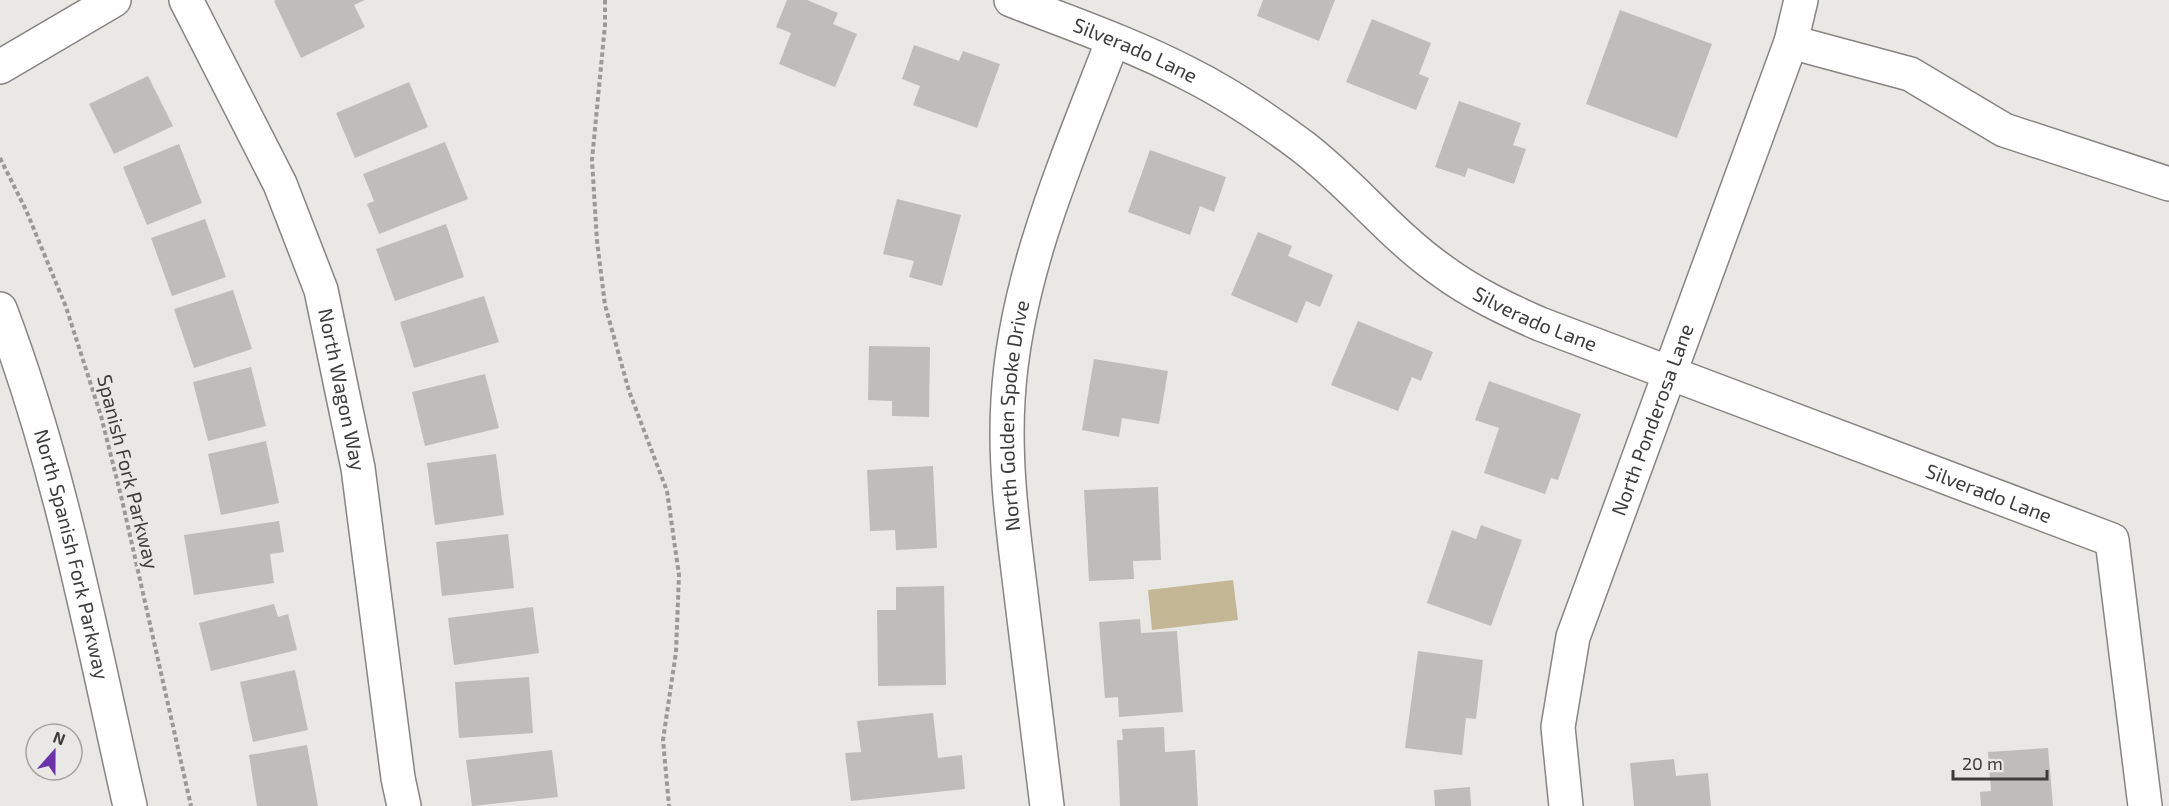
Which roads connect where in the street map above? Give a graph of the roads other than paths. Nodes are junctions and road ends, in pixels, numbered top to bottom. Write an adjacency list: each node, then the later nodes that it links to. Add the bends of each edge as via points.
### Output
1 (114, 0): 7 (street)
2 (186, 0): 12 (street, North Wagon Way, via 280,184 321,290 358,468)
3 (1011, 0): 5 (street, Silverado Lane)
4 (1801, 0): 6 (street, North Ponderosa Lane)
5 (1113, 40): 10 (street, Silverado Lane, via 1187,73 1251,110 1338,176 1441,270 1492,303); 13 (street, North Golden Spoke Drive, via 1034,257 1018,320 1008,399 1008,485)
6 (1791, 42): 8 (street, via 1910,74 2004,130); 10 (street, North Ponderosa Lane)
7 (0, 67)
8 (2169, 184)
9 (0, 309): 11 (street, North Spanish Fork Parkway, via 18,357 64,516)
10 (1669, 373): 14 (street, North Ponderosa Lane, via 1573,637 1558,727); 15 (street, Silverado Lane, via 2112,540)
11 (130, 806)
12 (404, 806)
13 (1047, 806)
14 (1566, 806)
15 (2145, 806)

